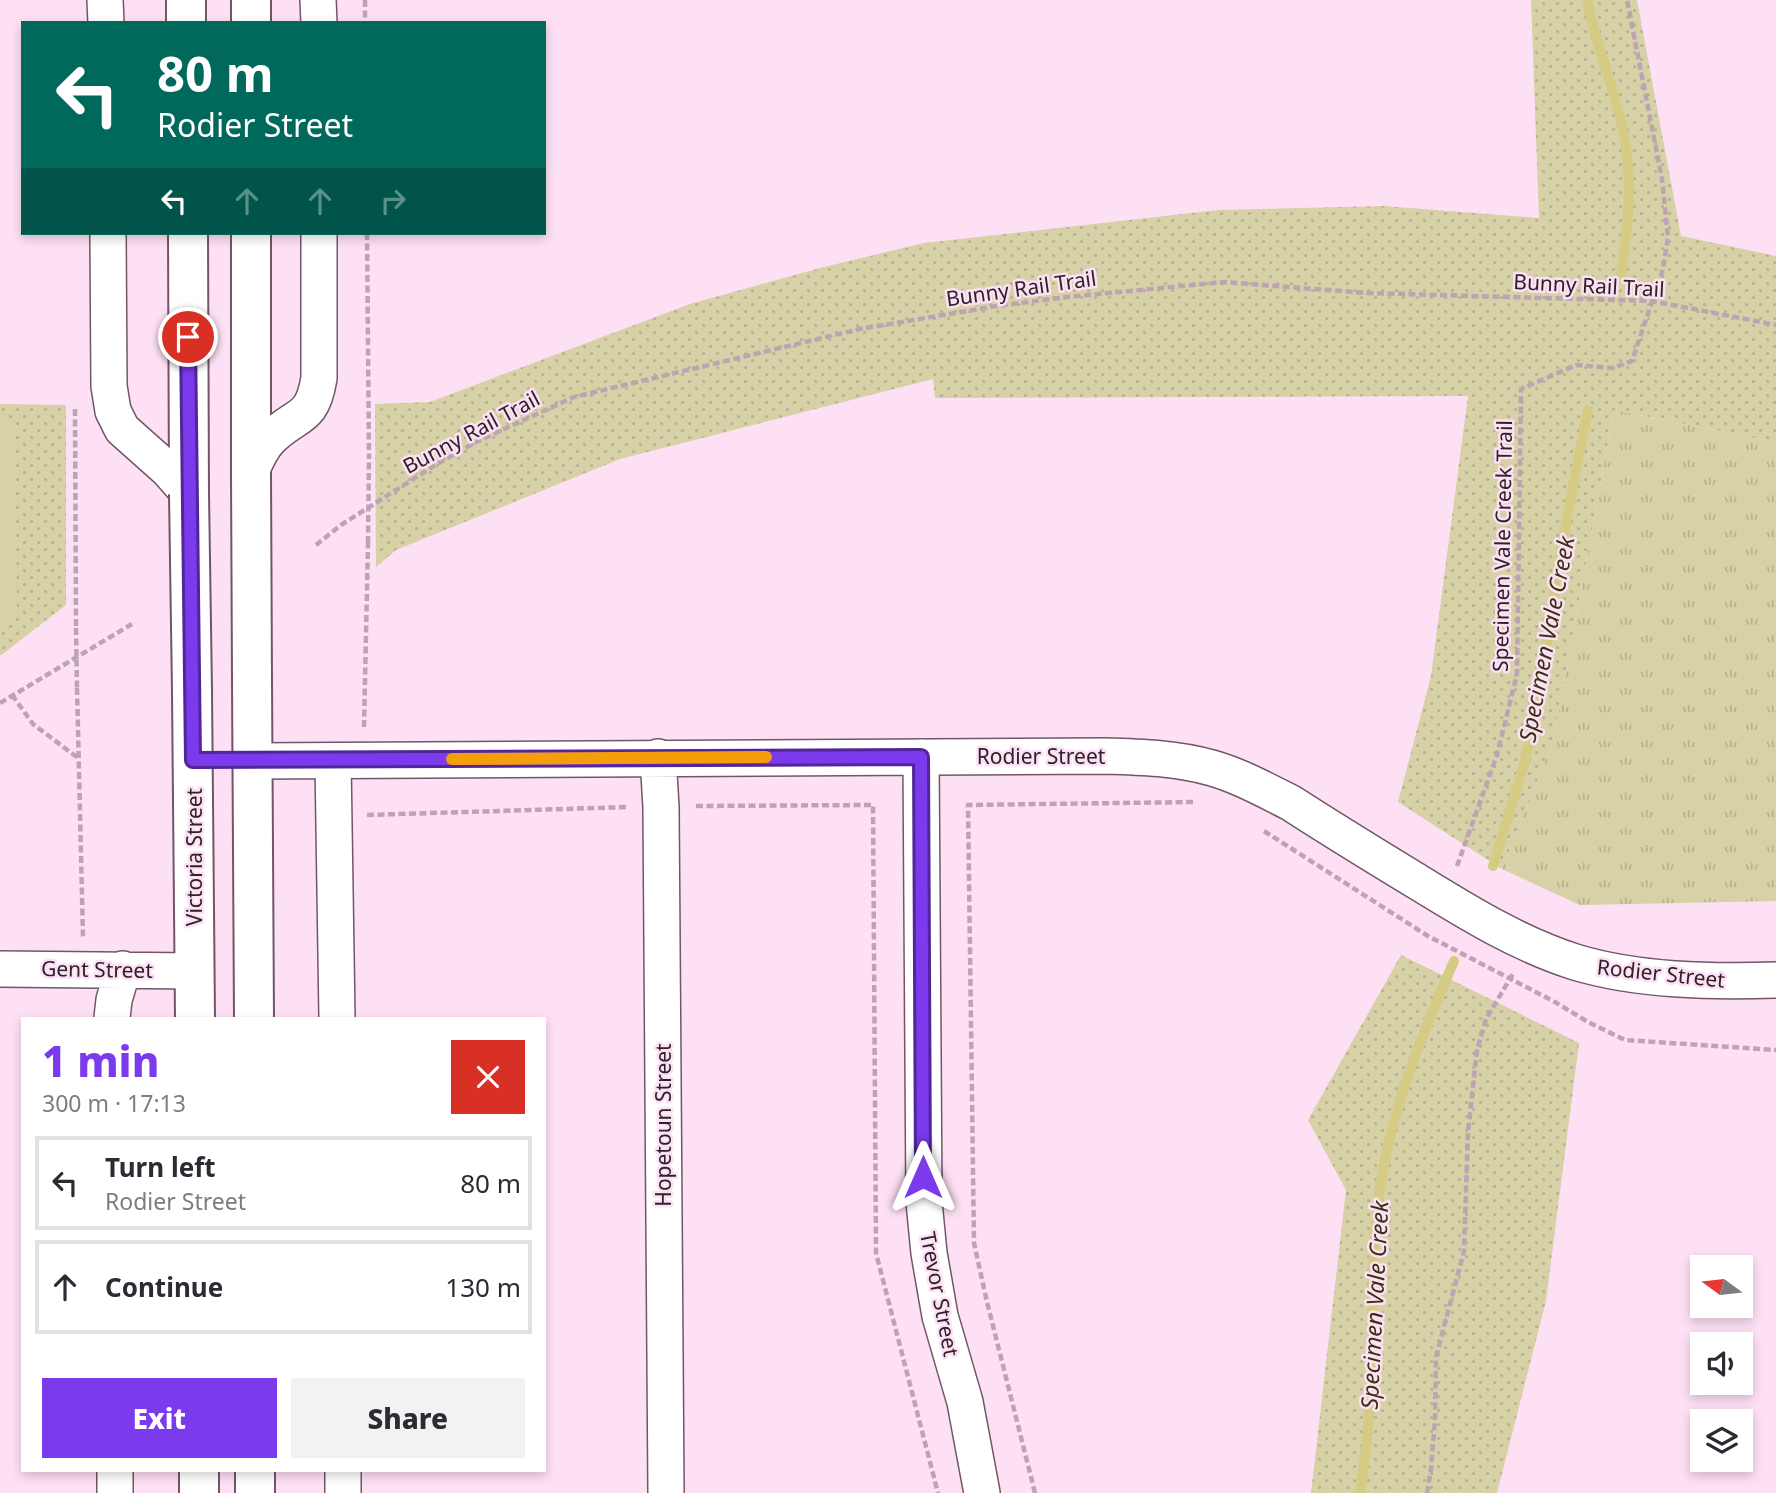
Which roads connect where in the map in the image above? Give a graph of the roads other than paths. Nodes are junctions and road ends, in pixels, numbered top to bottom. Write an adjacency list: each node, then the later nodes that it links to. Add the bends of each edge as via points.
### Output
1 (105, 0): 5 (street)
2 (186, 0): 6 (main road)
3 (251, 0): 7 (main road)
4 (318, 0): 8 (street)
5 (106, 21)
6 (186, 21)
7 (251, 21)
8 (318, 21)
9 (108, 235): 14 (street, via 113,411 127,436 169,470)
10 (188, 235): 14 (main road, Victoria Street)
11 (251, 235): 13 (main road)
12 (319, 235): 13 (street, via 316,393 306,414 268,441)
13 (251, 472): 19 (main road, bridge)
14 (189, 494): 17 (main road, Victoria Street, bridge)
15 (658, 757): 16 (street, Rodier Street); 18 (street, Rodier Street); 36 (street, Hopetoun Street)
16 (921, 757): 23 (street, Rodier Street, via 1135,757 1211,768 1291,803 1525,943 1577,962 1633,973); 37 (street, Trevor Street, via 924,1202 940,1316 965,1402)
17 (193, 760): 19 (main road); 22 (main road, Victoria Street)
18 (348, 760): 19 (street, Rodier Street); 27 (street)
19 (253, 761): 26 (main road)
20 (0, 969): 21 (street, Gent Street)
21 (123, 970): 22 (street, Gent Street); 24 (street)
22 (194, 971): 25 (main road, Victoria Street)
23 (1776, 980)
24 (112, 1017)
25 (195, 1017)
26 (254, 1017)
27 (337, 1017)
28 (115, 1472): 32 (street)
29 (199, 1472): 33 (main road)
30 (254, 1472): 34 (main road)
31 (343, 1472): 35 (street)
32 (115, 1493)
33 (199, 1493)
34 (255, 1493)
35 (343, 1493)
36 (666, 1493)
37 (982, 1493)

